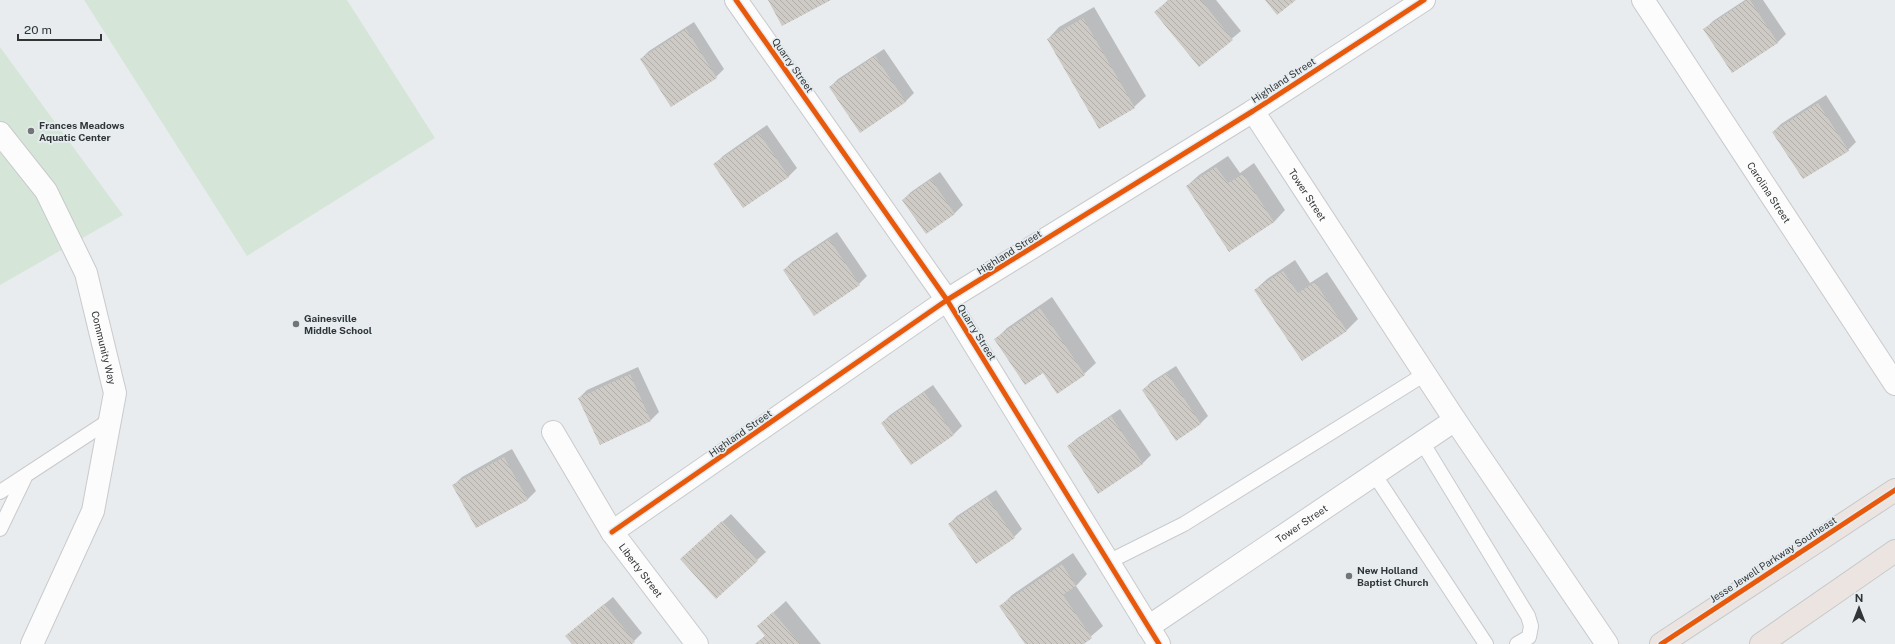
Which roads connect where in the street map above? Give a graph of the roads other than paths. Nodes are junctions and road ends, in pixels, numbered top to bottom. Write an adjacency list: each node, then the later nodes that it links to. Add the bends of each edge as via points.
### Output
1 (736, 0): 6 (street, Quarry Street)
2 (1424, 0): 4 (street, Highland Street)
3 (1643, 0): 8 (street, Carolina Street)
4 (1253, 111): 6 (street, Highland Street); 7 (street, Tower Street)
5 (3, 144): 9 (street, Community Way, via 46,191 86,273 115,393)
6 (947, 300): 18 (street, Highland Street); 20 (street, Quarry Street)
7 (1425, 374): 10 (street, Tower Street); 20 (lane, via 1184,524)
8 (1895, 384)
9 (110, 420): 14 (lane); 22 (street, Community Way, via 93,511)
10 (1455, 420): 12 (street, Tower Street); 26 (street, Tower Street)
11 (552, 432): 18 (street, Liberty Street)
12 (1422, 442): 13 (street, Tower Street); 25 (lane, via 1528,616 1531,626 1529,637)
13 (1374, 474): 21 (street, Tower Street); 24 (lane)
14 (26, 475): 16 (lane); 17 (lane)
15 (1895, 490): 27 (main road, Jesse Jewell Parkway Southeast)
16 (0, 492)
17 (0, 529)
18 (612, 532): 23 (street, Liberty Street)
19 (1895, 551): 28 (main road)
20 (1108, 562): 21 (street, Quarry Street)
21 (1154, 635)
22 (32, 644)
23 (698, 644)
24 (1486, 644)
25 (1517, 644)
26 (1607, 644)
27 (1662, 644)
28 (1761, 644)

